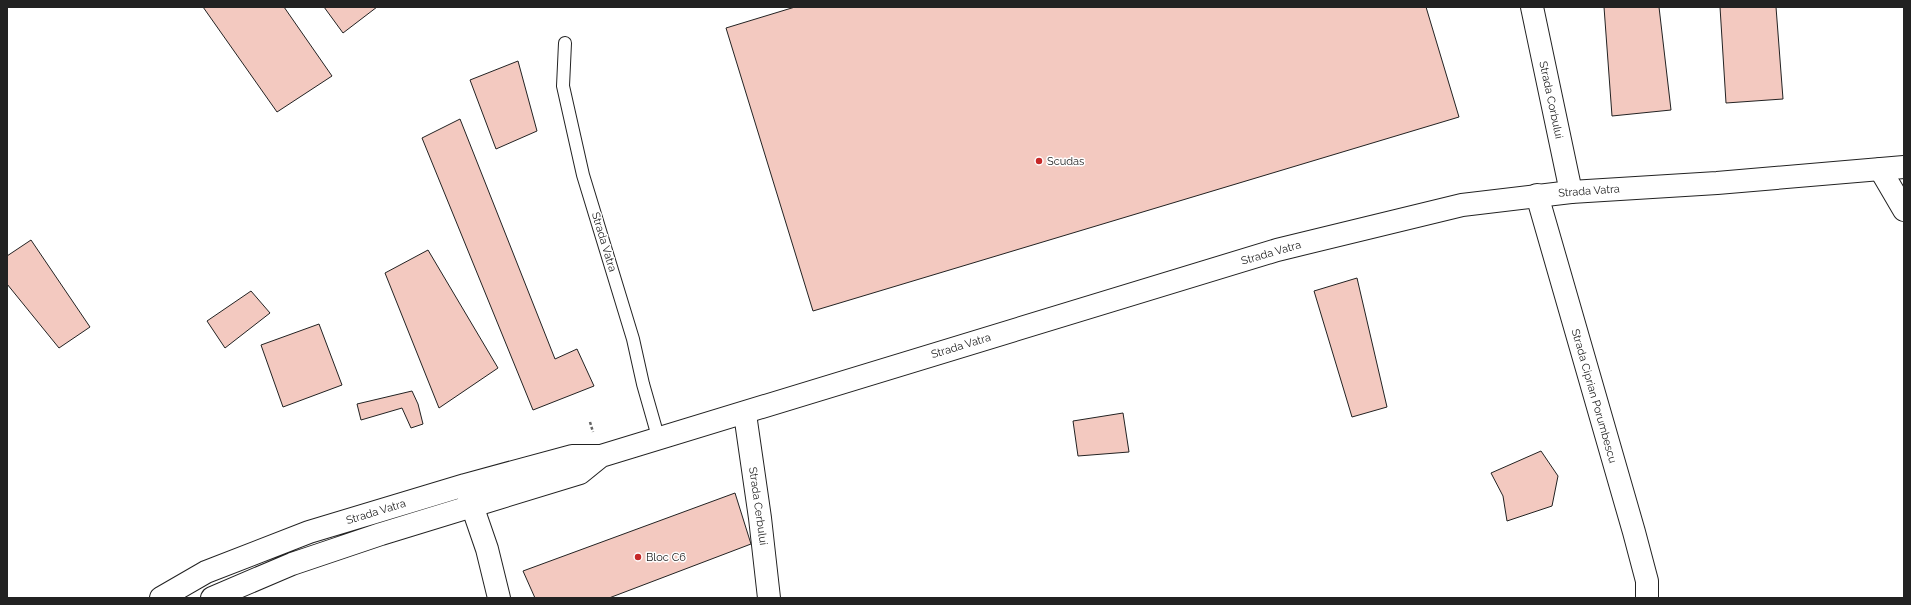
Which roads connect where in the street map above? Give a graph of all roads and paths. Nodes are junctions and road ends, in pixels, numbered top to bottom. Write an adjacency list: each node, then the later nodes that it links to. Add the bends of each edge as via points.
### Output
1 (1532, 7): 5 (street, Strada Corbului)
2 (565, 43): 9 (lane, Strada Vatra, via 563,86 582,168 633,339)
3 (1904, 168): 4 (street, Strada Vatra)
4 (1880, 169): 5 (street, Strada Vatra); 7 (street)
5 (1571, 192): 6 (street, Strada Vatra)
6 (1537, 195): 8 (street, Strada Vatra, via 1462,204 1277,250); 20 (street, Strada Ciprian Porumbescu, via 1634,532 1647,581)
7 (1904, 210)
8 (745, 414): 9 (street, Strada Vatra); 19 (street, Strada Cerbului)
9 (659, 440): 10 (street, Strada Vatra)
10 (601, 456): 11 (street, Strada Vatra, via 572,456); 12 (street, Strada Vatra, via 580,473)
11 (465, 485): 12 (street); 13 (street, Strada Vatra, via 308,532)
12 (472, 506): 14 (street, Strada Vatra); 18 (street, via 487,549)
13 (284, 542): 14 (street); 15 (street, Strada Vatra)
14 (292, 564): 16 (street, Strada Vatra)
15 (206, 572): 16 (street); 17 (street, Strada Vatra)
16 (214, 597)
17 (161, 598)
18 (499, 598)
19 (768, 598)
20 (1647, 598)

